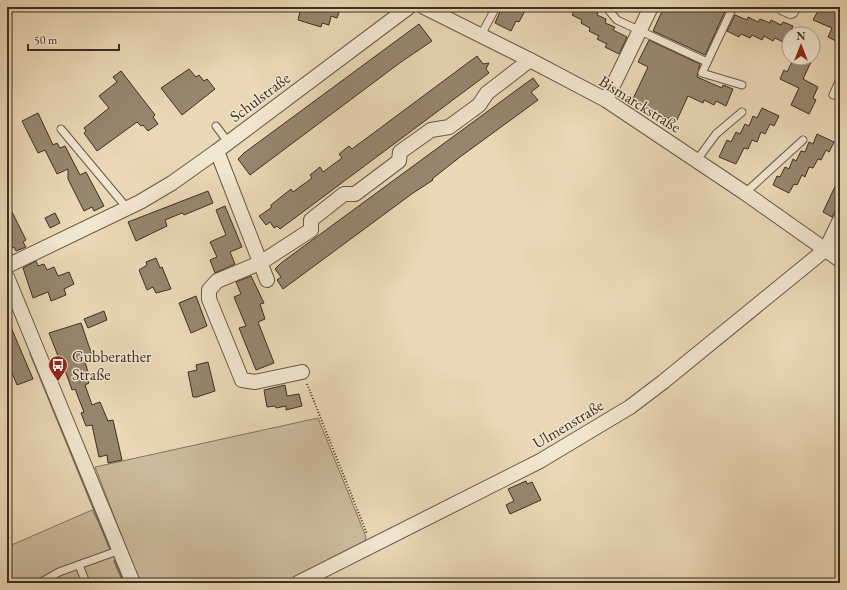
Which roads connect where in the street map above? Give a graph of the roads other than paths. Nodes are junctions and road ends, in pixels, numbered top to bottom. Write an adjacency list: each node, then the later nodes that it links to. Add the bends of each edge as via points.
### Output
1 (409, 7): 21 (street, Schulstraße)
2 (424, 7): 10 (street, Bismarckstraße)
3 (496, 7): 10 (lane)
4 (606, 7): 9 (lane, via 617,20)
5 (651, 7): 9 (street)
6 (733, 7): 12 (lane)
7 (782, 7): 8 (street, via 791,11)
8 (793, 7)
9 (640, 30): 12 (lane); 16 (street)
10 (481, 35): 11 (street, Bismarckstraße)
11 (530, 60): 16 (street, Bismarckstraße); 28 (street, via 487,93 479,105 449,127 431,130 400,152 399,161 355,194 344,194 311,220 311,230)
12 (707, 62): 14 (lane, via 702,73)
13 (840, 79): 15 (lane)
14 (742, 85)
15 (833, 95)
16 (606, 100): 22 (street, Bismarckstraße)
17 (742, 112): 22 (lane, via 716,134)
18 (216, 126): 21 (lane)
19 (61, 129): 24 (lane)
20 (803, 140): 23 (lane)
21 (222, 146): 24 (street, Schulstraße, via 157,193); 28 (street)
22 (697, 160): 23 (street, Bismarckstraße)
23 (746, 193): 26 (street, Bismarckstraße)
24 (127, 208): 29 (street, Schulstraße)
25 (840, 220): 26 (street)
26 (826, 249): 27 (street, Bismarckstraße); 38 (street, Ulmenstraße, via 630,407 540,462)
27 (840, 260)
28 (260, 263): 31 (street); 32 (street, via 212,285 209,296 214,313 242,380 255,382)
29 (7, 266)
30 (7, 277): 33 (street)
31 (267, 280)
32 (302, 372)
33 (120, 550): 34 (lane); 37 (street)
34 (79, 565): 35 (lane, via 54,574); 36 (lane)
35 (40, 583)
36 (86, 583)
37 (133, 583)
38 (298, 583)

